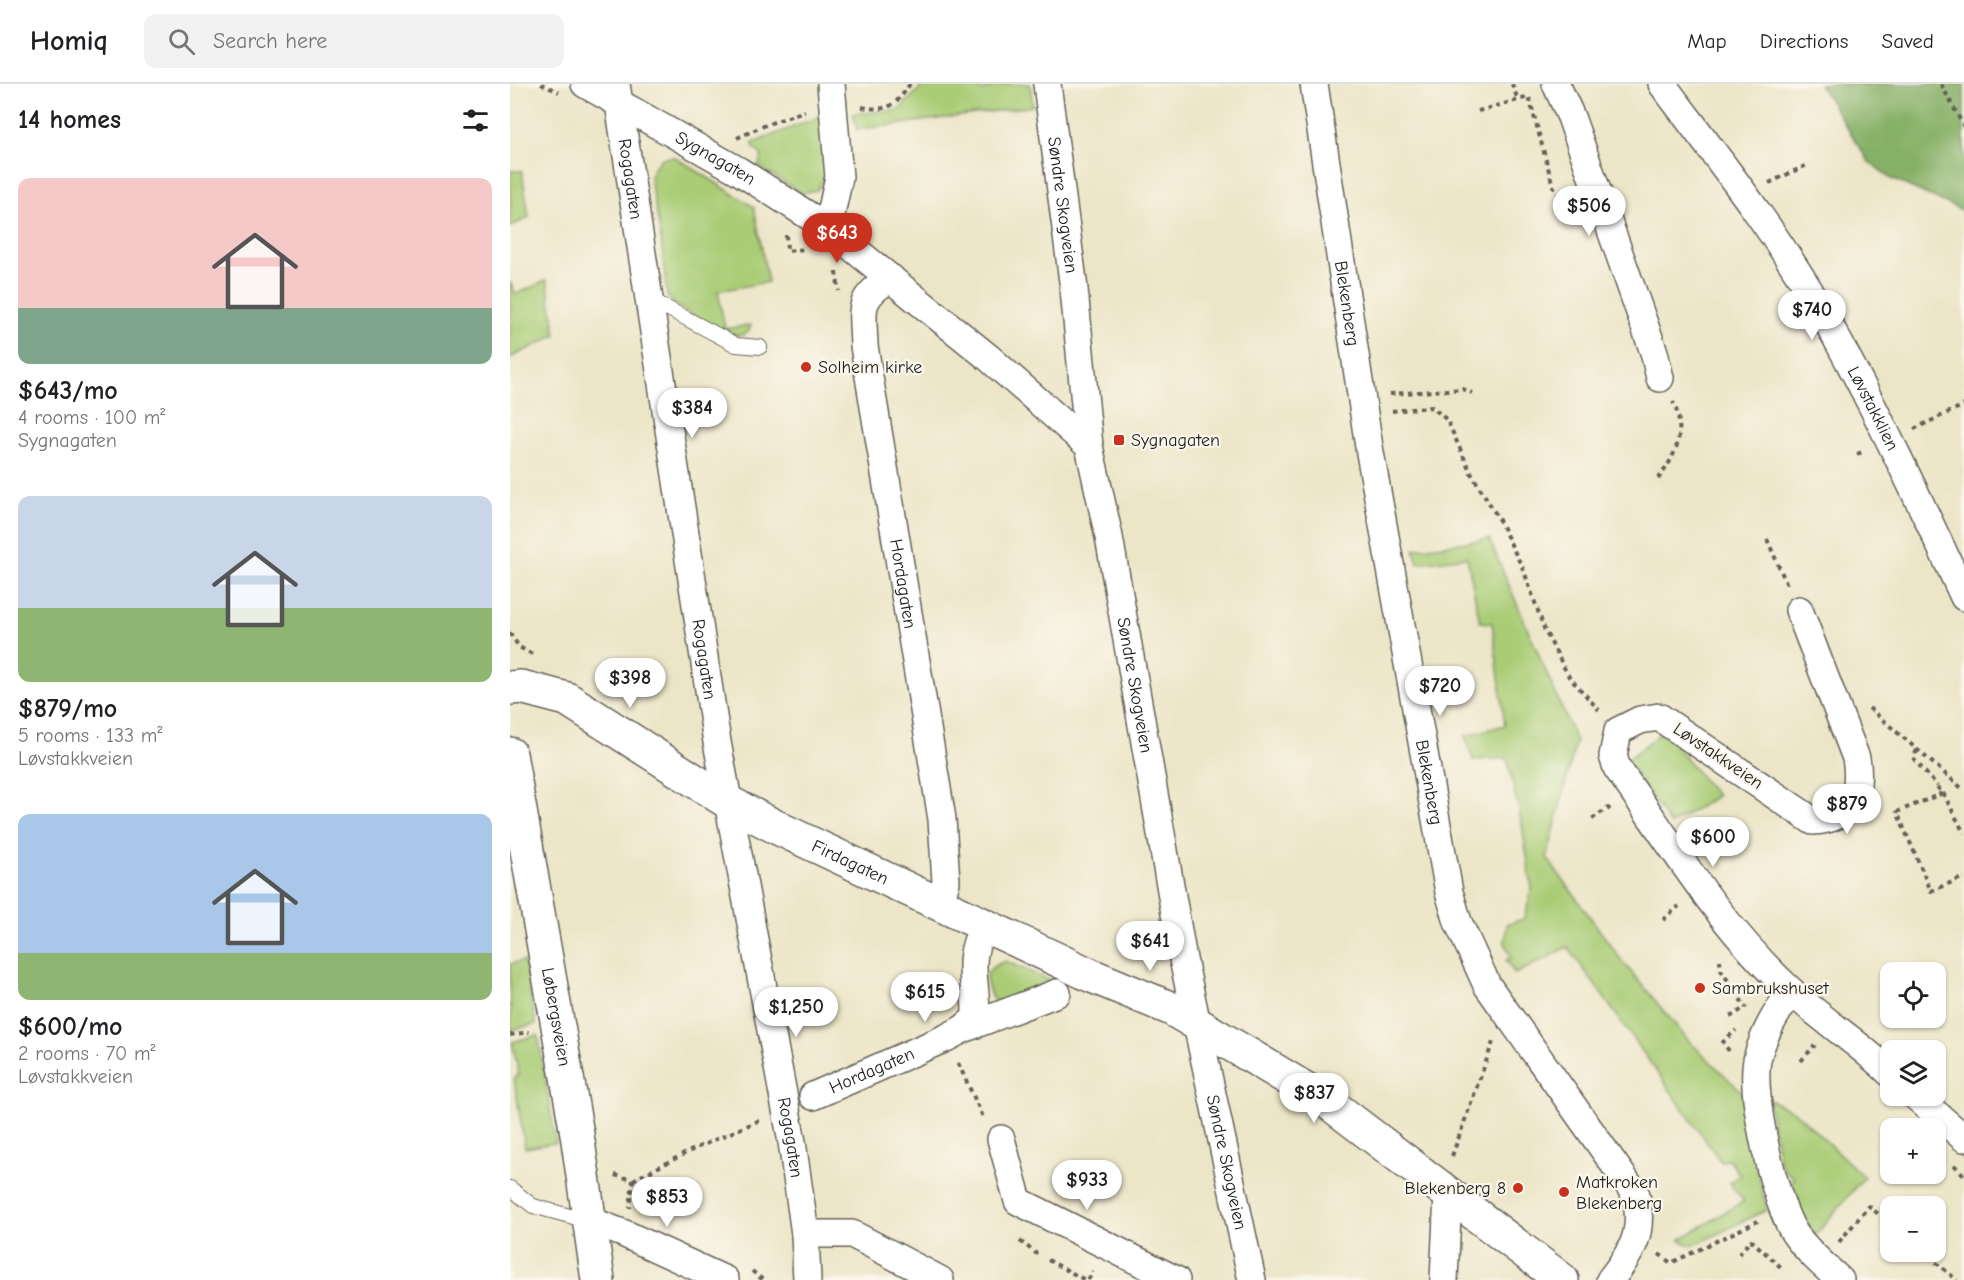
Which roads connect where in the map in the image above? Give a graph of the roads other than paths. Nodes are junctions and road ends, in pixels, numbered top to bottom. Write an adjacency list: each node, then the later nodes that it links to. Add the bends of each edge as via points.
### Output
1 (831, 84): 8 (street, via 839,177)
2 (1047, 84): 13 (street, Søndre Skogveien, via 1074,289)
3 (1314, 84): 42 (street, Blekenberg, via 1363,407 1447,884 1471,954 1506,1014 1636,1195 1640,1213 1638,1237)
4 (1556, 84): 12 (street, via 1646,328)
5 (1662, 84): 14 (street, Løvstakklien, via 1742,190 1826,319 1925,510)
6 (573, 89): 7 (street, Sygnagaten)
7 (618, 95): 8 (street, Sygnagaten); 10 (street, Rogagaten)
8 (828, 228): 9 (street, Sygnagaten)
9 (891, 278): 13 (street, Sygnagaten); 19 (street, Hordagaten, via 873,289 863,302 864,346 942,819 946,882)
10 (648, 298): 11 (lane, via 736,345); 18 (street, Rogagaten)
11 (760, 346)
12 (1660, 378)
13 (1089, 446): 23 (street, Søndre Skogveien)
14 (1964, 597)
15 (1799, 610): 21 (street, Løvstakkveien, via 1856,758 1859,776 1844,811 1829,820 1813,820 1659,717 1640,720 1618,731 1613,756 1617,768 1707,898)
16 (510, 688): 18 (street, Firdagaten, via 521,687 567,699)
17 (510, 754): 32 (street, Løbergsveien)
18 (728, 802): 19 (street, Firdagaten); 33 (street, Rogagaten, via 779,1070)
19 (940, 903): 20 (street, Firdagaten)
20 (985, 926): 23 (street, Firdagaten, via 1172,1009); 24 (street, via 976,939 971,962 976,1018)
21 (1791, 991): 25 (street); 43 (street, via 1770,1023 1757,1059 1760,1120 1773,1178 1791,1226)
22 (1057, 993): 24 (street, Hordagaten)
23 (1198, 1025): 31 (street, via 1329,1103); 39 (street, Søndre Skogveien)
24 (963, 1029): 26 (street, Hordagaten)
25 (1880, 1064)
26 (813, 1096)
27 (1927, 1106): 28 (street)
28 (1964, 1138)
29 (1001, 1139): 38 (street, via 1018,1201)
30 (510, 1188): 32 (lane, via 533,1206)
31 (1448, 1195): 40 (street); 41 (street)
32 (591, 1221): 34 (street, Løbergsveien); 35 (street)
33 (805, 1233): 36 (street, Rogagaten); 37 (street, via 852,1234)
34 (597, 1280)
35 (725, 1280)
36 (807, 1280)
37 (940, 1280)
38 (1176, 1280)
39 (1252, 1280)
40 (1444, 1280)
41 (1562, 1280)
42 (1610, 1280)
43 (1840, 1280)

